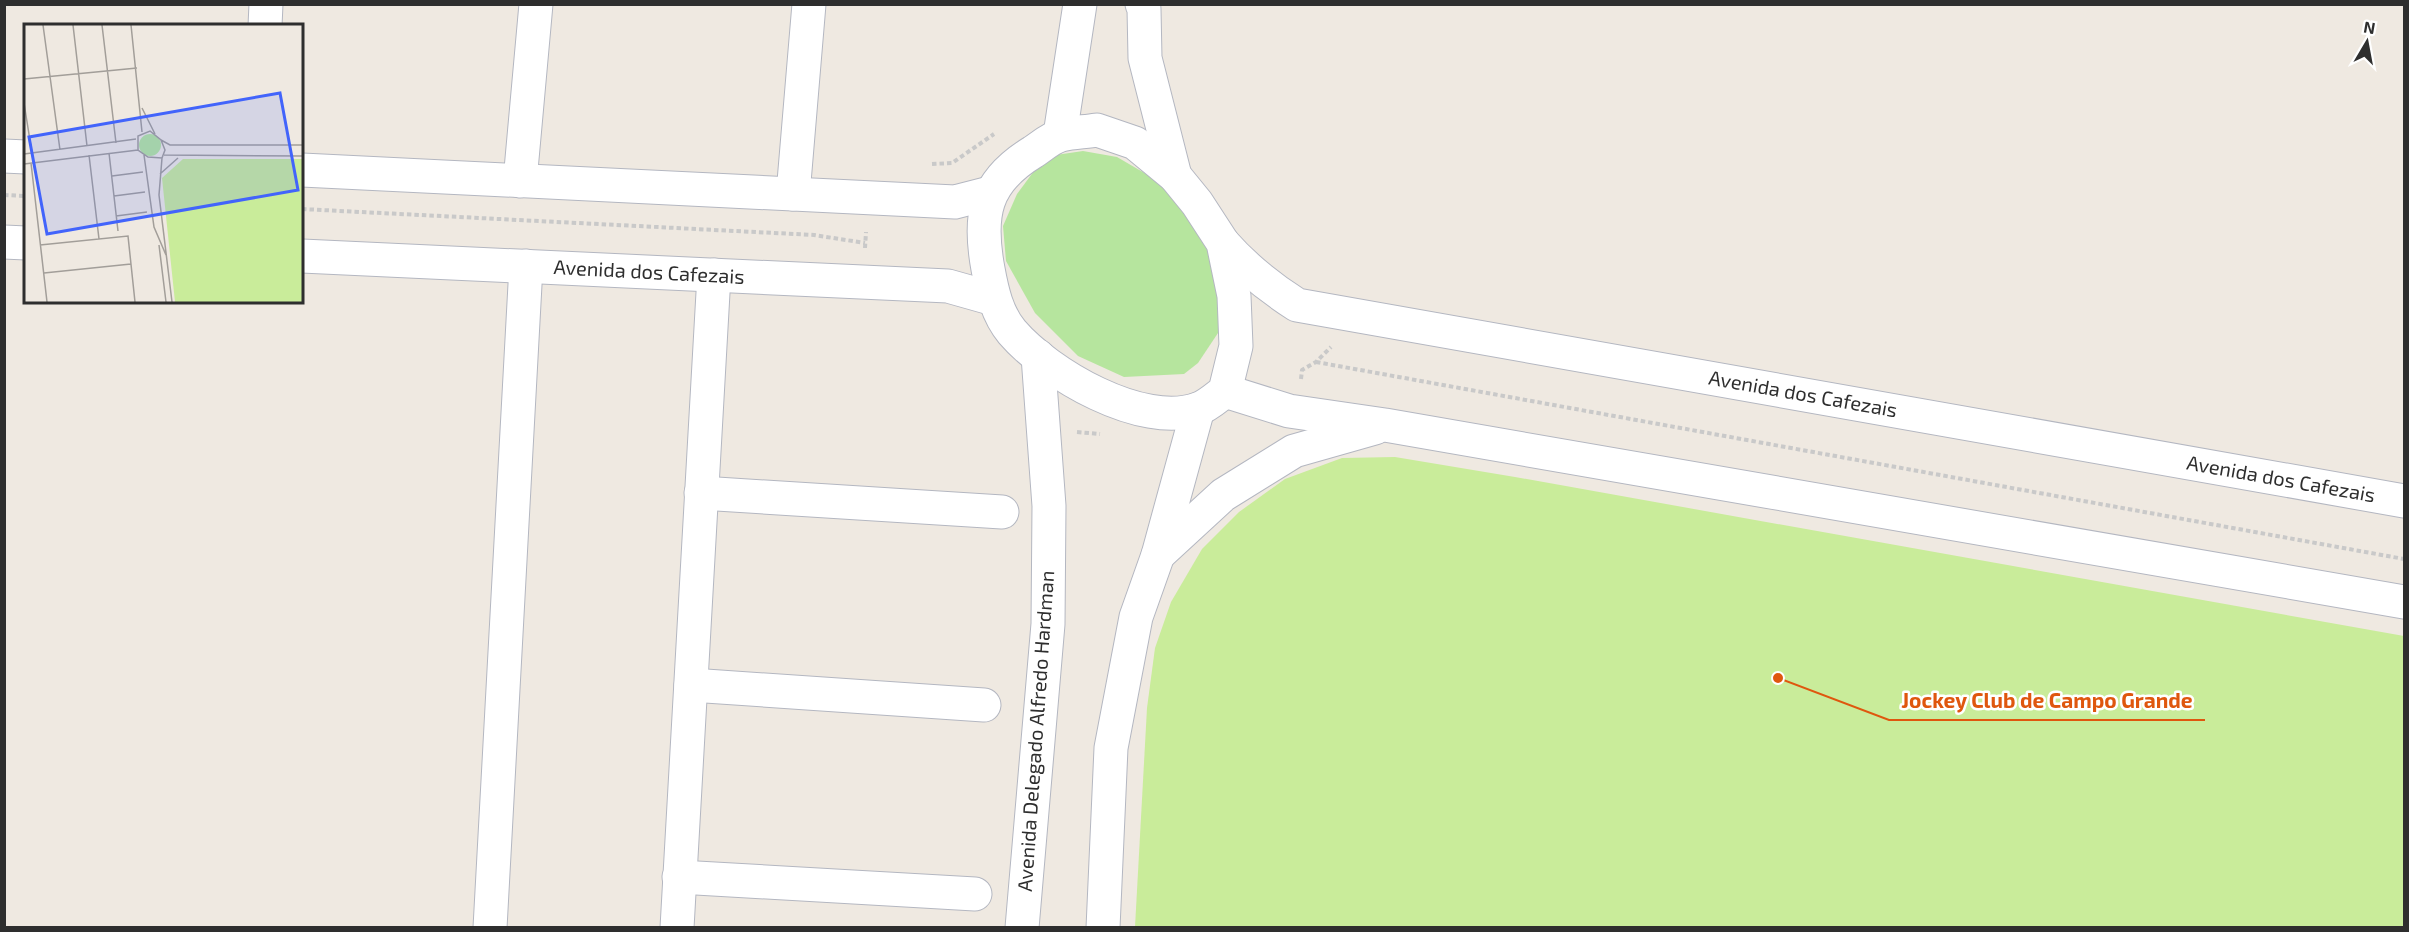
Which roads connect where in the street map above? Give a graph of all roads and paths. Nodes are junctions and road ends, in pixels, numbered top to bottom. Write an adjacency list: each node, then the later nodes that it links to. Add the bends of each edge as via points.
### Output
1 (266, 4): 6 (main road)
2 (536, 4): 14 (main road)
3 (809, 4): 16 (main road)
4 (1080, 4): 8 (main road)
5 (1142, 4): 13 (main road, via 1145,58)
6 (265, 24)
7 (996, 132): 11 (path, via 952,163)
8 (1060, 135): 13 (main road, via 1097,130 1136,143); 15 (main road, via 1008,171)
9 (4, 156): 10 (main road)
10 (24, 157)
11 (928, 164)
12 (303, 170): 14 (main road)
13 (1175, 176): 23 (main road)
14 (520, 181): 16 (main road)
15 (990, 193): 19 (main road, via 955,202); 27 (main road, via 982,229)
16 (793, 194): 19 (main road)
17 (4, 195): 18 (path)
18 (24, 196)
19 (868, 198): 20 (path, via 866,243 814,235)
20 (303, 209)
21 (4, 242): 22 (main road)
22 (24, 243)
23 (1223, 243): 30 (main road, via 1234,296 1236,346); 33 (main road, Avenida dos Cafezais, via 1263,283 1297,305)
24 (303, 256): 25 (main road, Avenida dos Cafezais)
25 (526, 266): 26 (main road, Avenida dos Cafezais); 42 (main road)
26 (714, 275): 27 (main road, Avenida dos Cafezais, via 948,286); 32 (main road)
27 (994, 300): 28 (main road, via 1011,331)
28 (1038, 356): 30 (main road, via 1070,380 1109,399 1160,414); 44 (main road, Avenida Delegado Alfredo Hardman, via 1049,506 1048,624)
29 (1316, 362): 36 (path)
30 (1212, 400): 31 (main road); 35 (main road)
31 (1385, 425): 35 (main road, via 1294,451 1223,495); 37 (main road)
32 (701, 493): 34 (main road); 38 (main road)
33 (2404, 501)
34 (1002, 512)
35 (1158, 555): 45 (main road, via 1136,617 1111,748)
36 (2404, 559)
37 (2404, 602)
38 (691, 684): 39 (main road); 40 (main road)
39 (984, 705)
40 (680, 877): 41 (main road); 43 (main road)
41 (975, 894)
42 (490, 927)
43 (677, 927)
44 (1022, 927)
45 (1103, 927)

